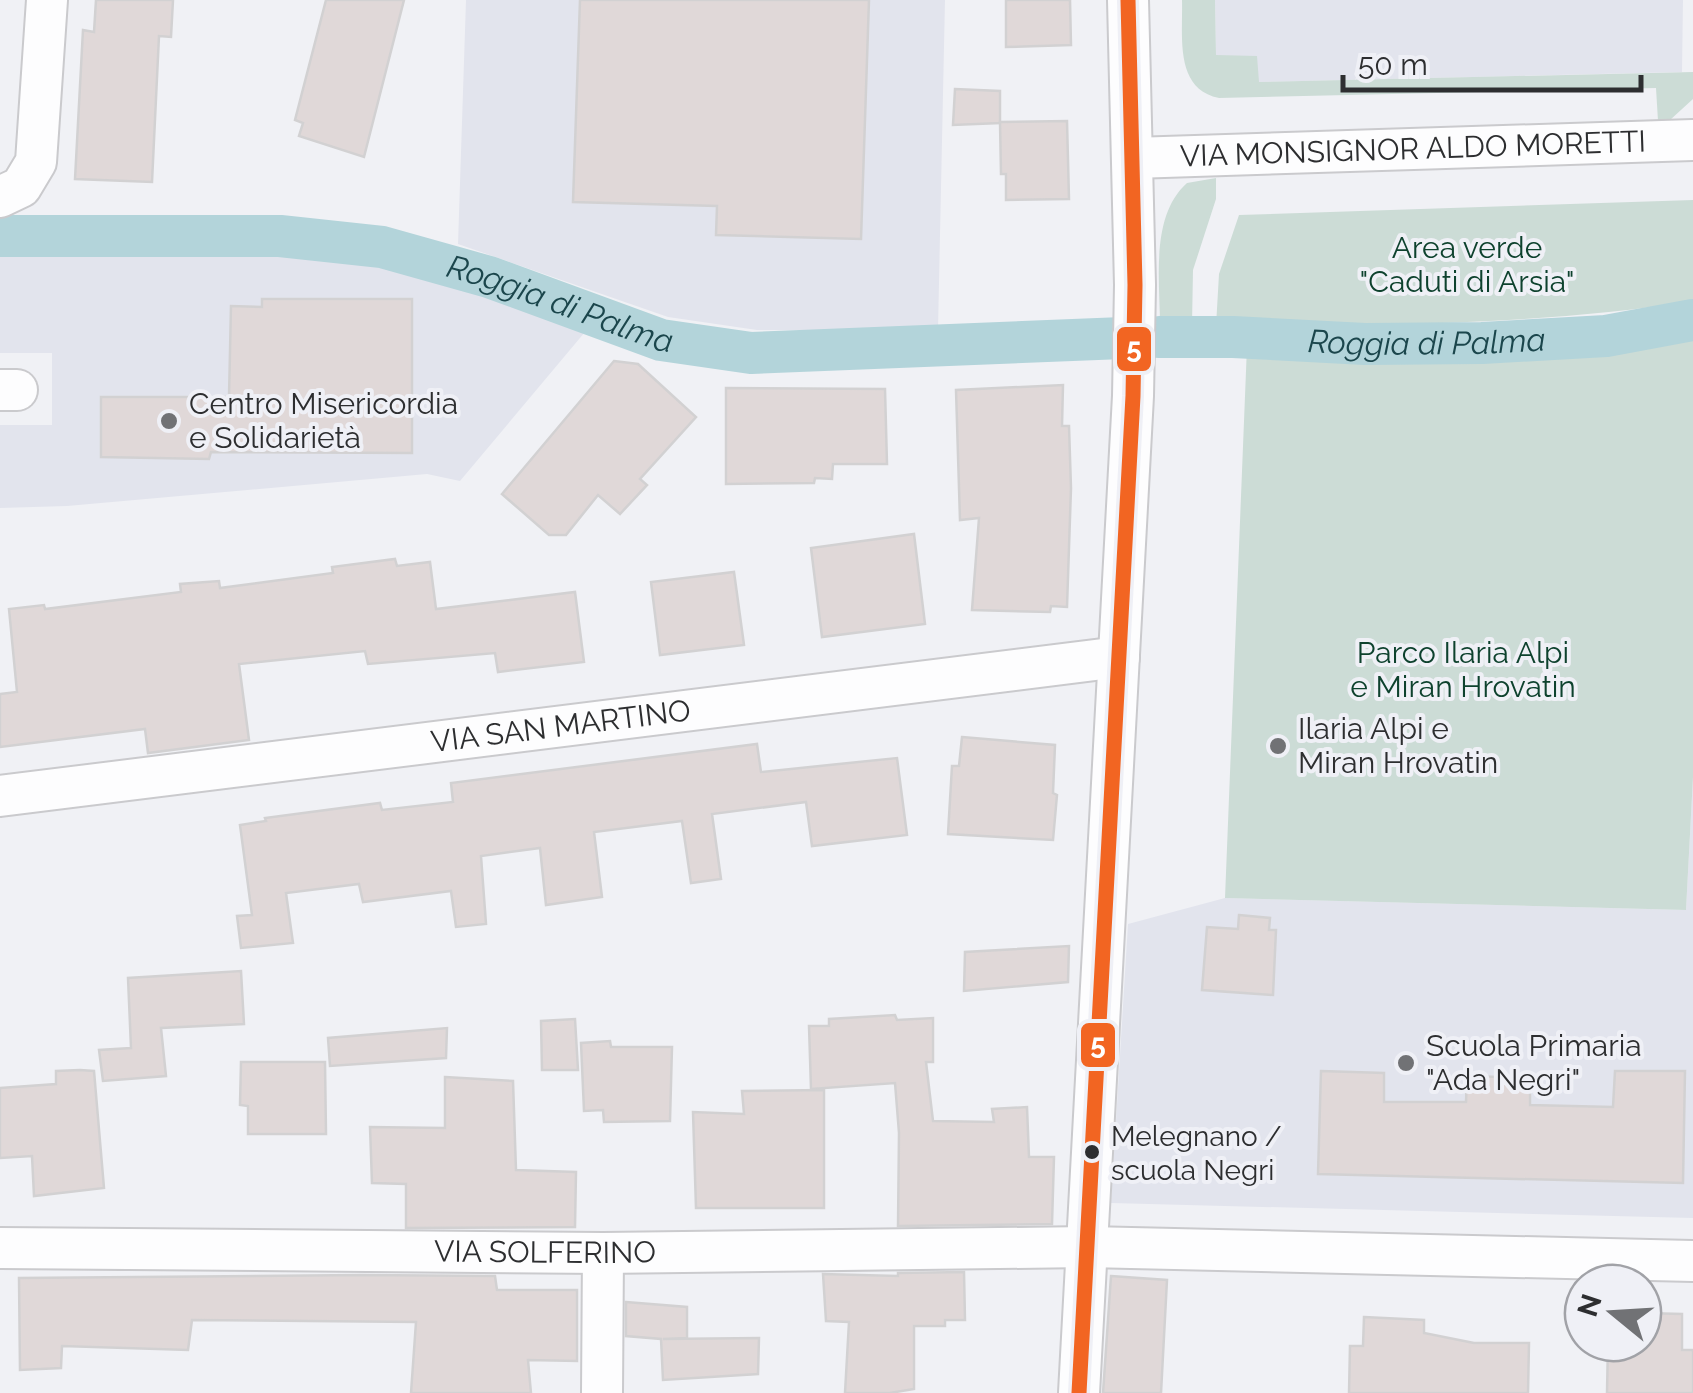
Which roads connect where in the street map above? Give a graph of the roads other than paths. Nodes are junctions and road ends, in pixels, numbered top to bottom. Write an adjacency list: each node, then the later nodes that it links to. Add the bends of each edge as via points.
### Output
1 (46, 0): 5 (street, via 36,162 21,187)
2 (1128, 0): 4 (street)
3 (1693, 140): 4 (street, VIA MONSIGNOR ALDO MORETTI)
4 (1133, 158): 6 (street, via 1135,320)
5 (0, 197)
6 (1119, 657): 7 (street, VIA SAN MARTINO); 8 (street)
7 (0, 796)
8 (1088, 1247): 10 (street, VIA SOLFERINO); 11 (street, VIA SOLFERINO); 13 (street)
9 (0, 1248): 10 (street, VIA SOLFERINO)
10 (604, 1252): 12 (street)
11 (1693, 1261)
12 (602, 1393)
13 (1079, 1393)

